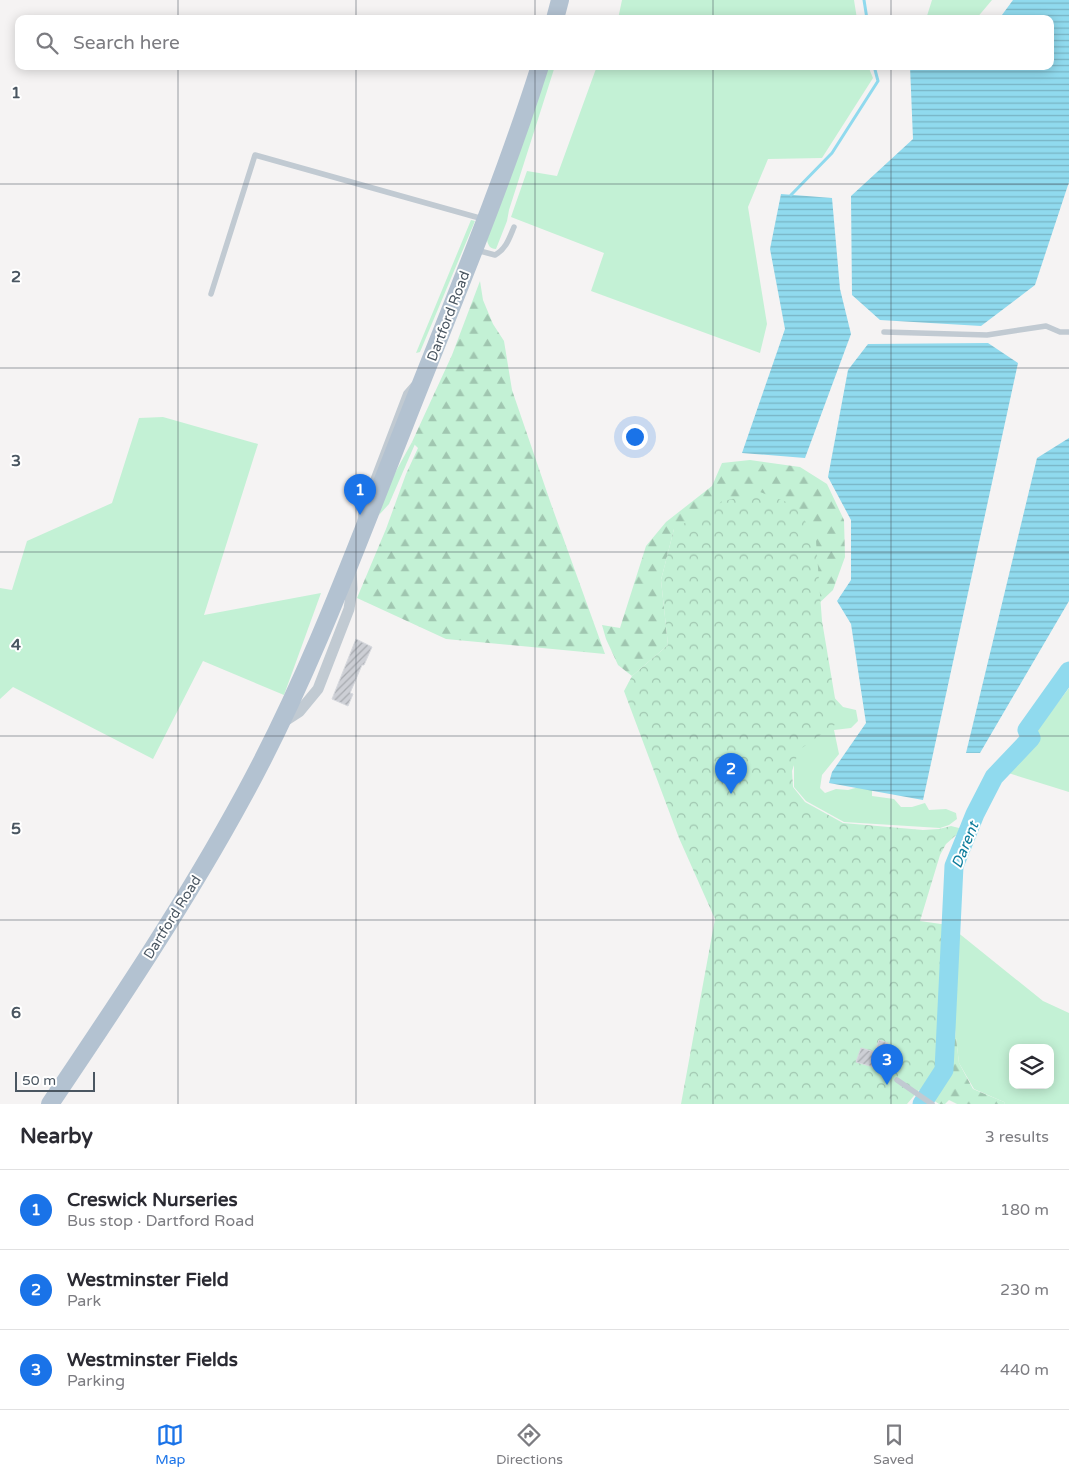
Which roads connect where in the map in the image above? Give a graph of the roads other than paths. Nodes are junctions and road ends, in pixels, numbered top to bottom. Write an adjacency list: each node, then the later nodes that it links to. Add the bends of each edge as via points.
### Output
1 (560, 0): 2 (main road)
2 (556, 15)
3 (539, 70): 4 (main road, Dartford Road)
4 (485, 219): 6 (main road, Dartford Road); 7 (lane, via 254,155)
5 (514, 227): 6 (lane, via 506,247 495,255)
6 (474, 249): 11 (main road, Dartford Road, via 327,623 282,723 194,884)
7 (211, 294)
8 (884, 332): 9 (lane, via 987,335 1046,326)
9 (1067, 332)
10 (897, 1080): 12 (lane)
11 (50, 1104)
12 (932, 1104)

